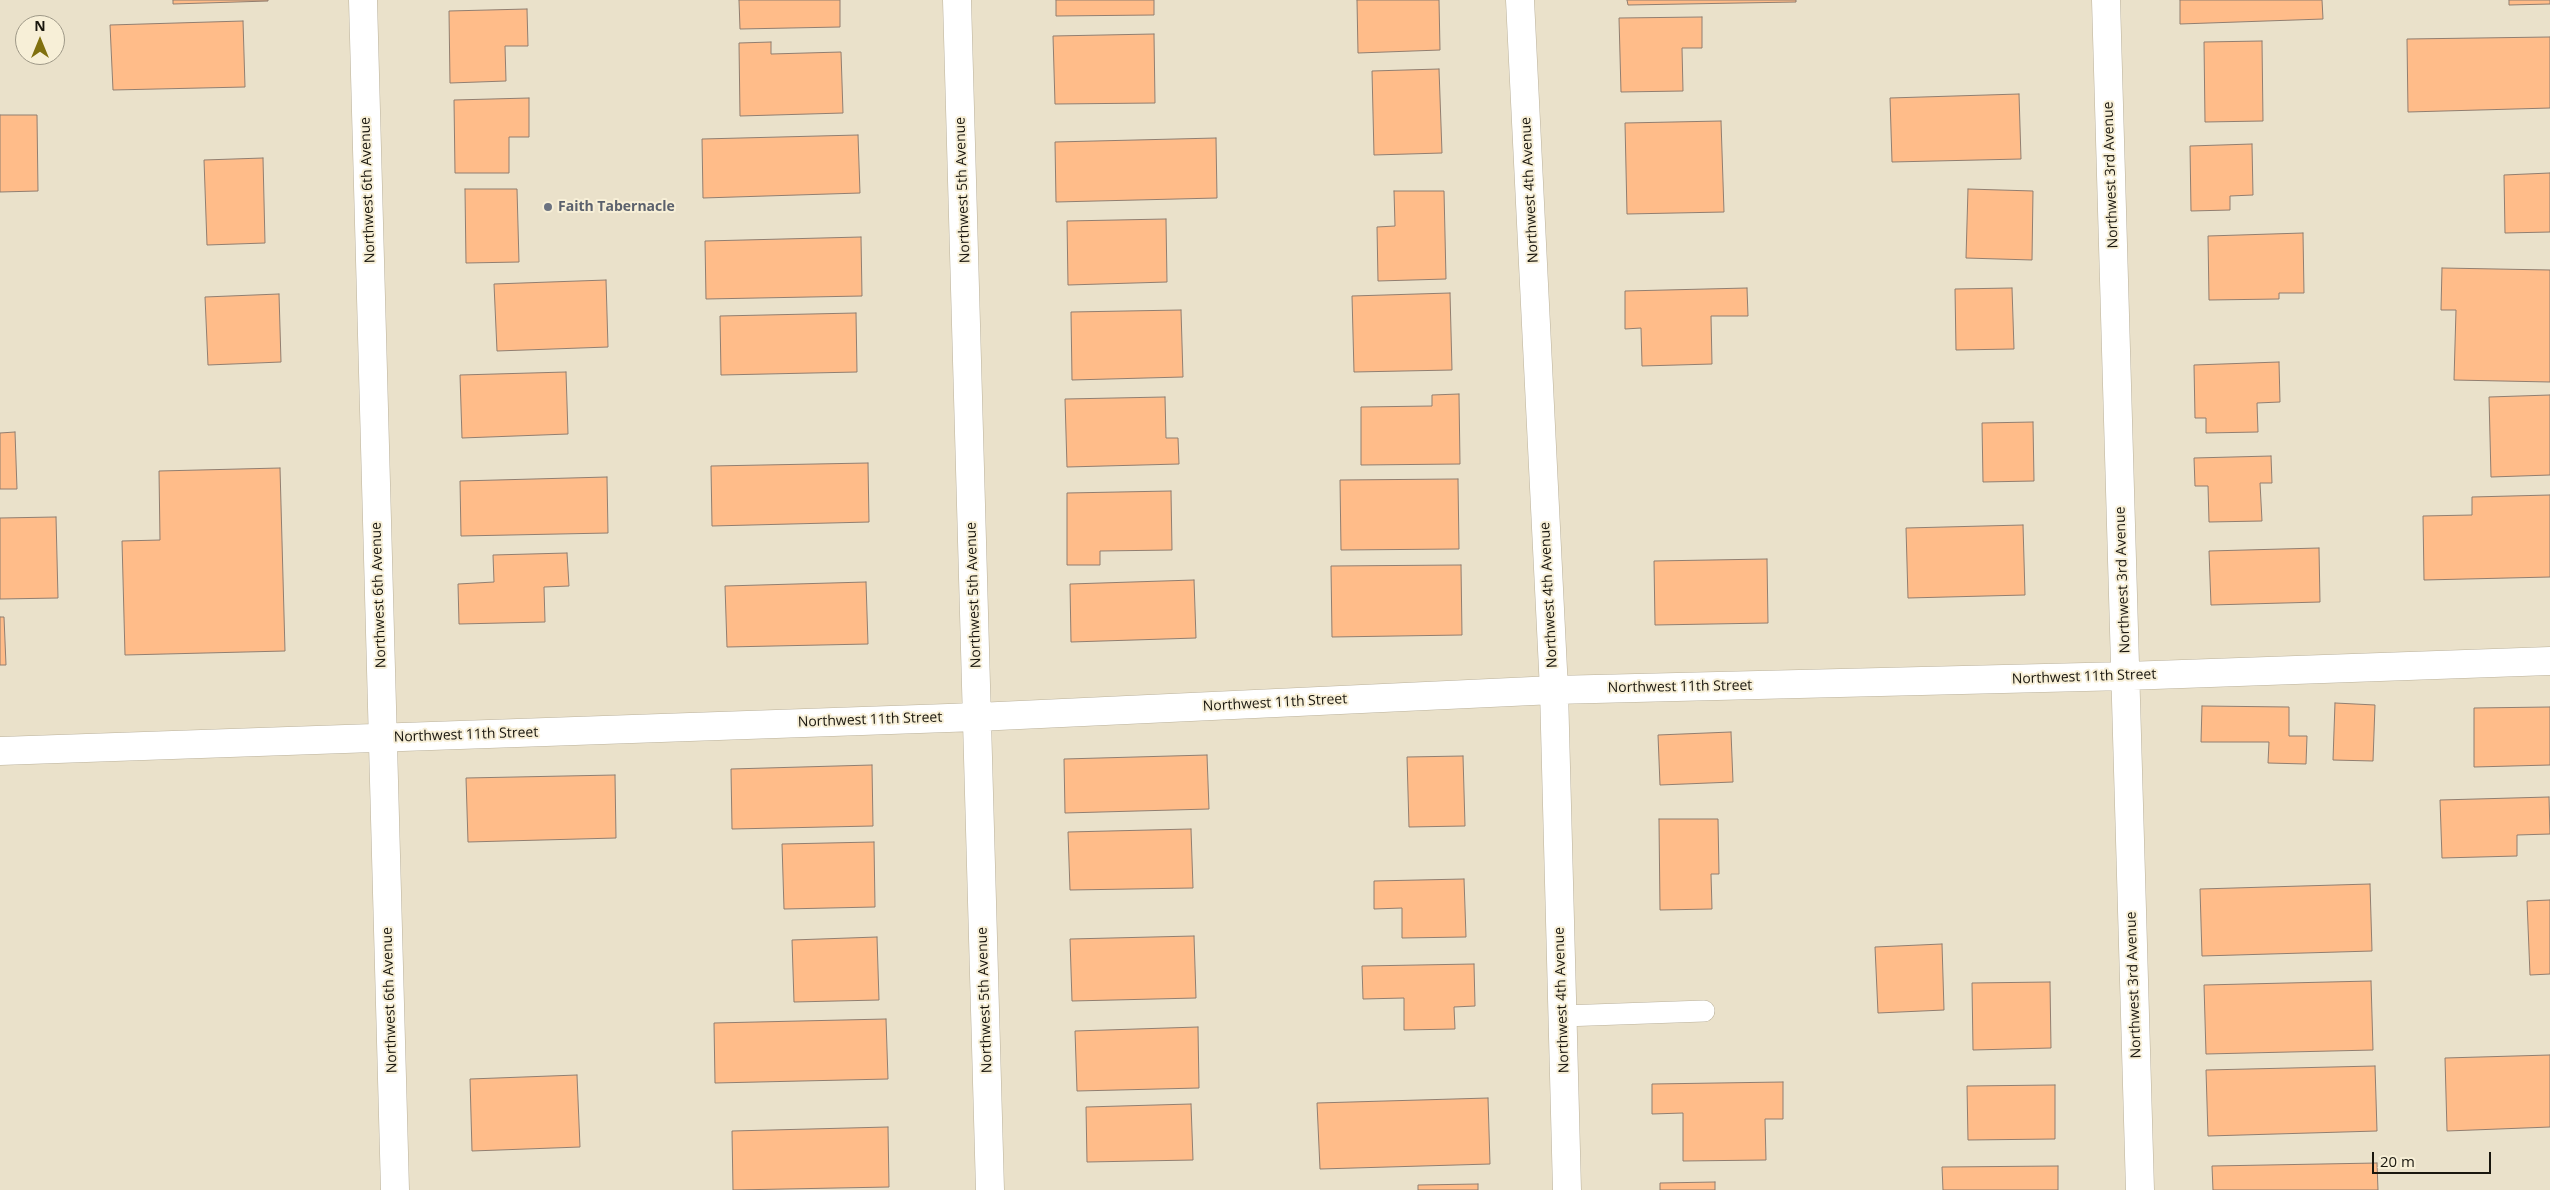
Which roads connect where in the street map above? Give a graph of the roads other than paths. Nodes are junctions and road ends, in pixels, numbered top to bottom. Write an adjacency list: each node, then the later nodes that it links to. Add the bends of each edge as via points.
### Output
1 (363, 0): 9 (street, Northwest 6th Avenue)
2 (958, 0): 8 (street, Northwest 5th Avenue)
3 (1520, 0): 7 (street, Northwest 4th Avenue)
4 (2106, 0): 6 (street, Northwest 3rd Avenue)
5 (2550, 660): 6 (street, Northwest 11th Street)
6 (2126, 676): 7 (street, Northwest 11th Street); 16 (street, Northwest 3rd Avenue)
7 (1554, 690): 8 (street, Northwest 11th Street); 12 (street, Northwest 4th Avenue)
8 (977, 717): 9 (street, Northwest 11th Street); 14 (street, Northwest 5th Avenue)
9 (383, 738): 10 (street, Northwest 11th Street); 13 (street, Northwest 6th Avenue)
10 (0, 751)
11 (1704, 1011): 12 (lane)
12 (1563, 1016): 15 (street, Northwest 4th Avenue)
13 (395, 1190)
14 (990, 1190)
15 (1567, 1190)
16 (2140, 1190)

